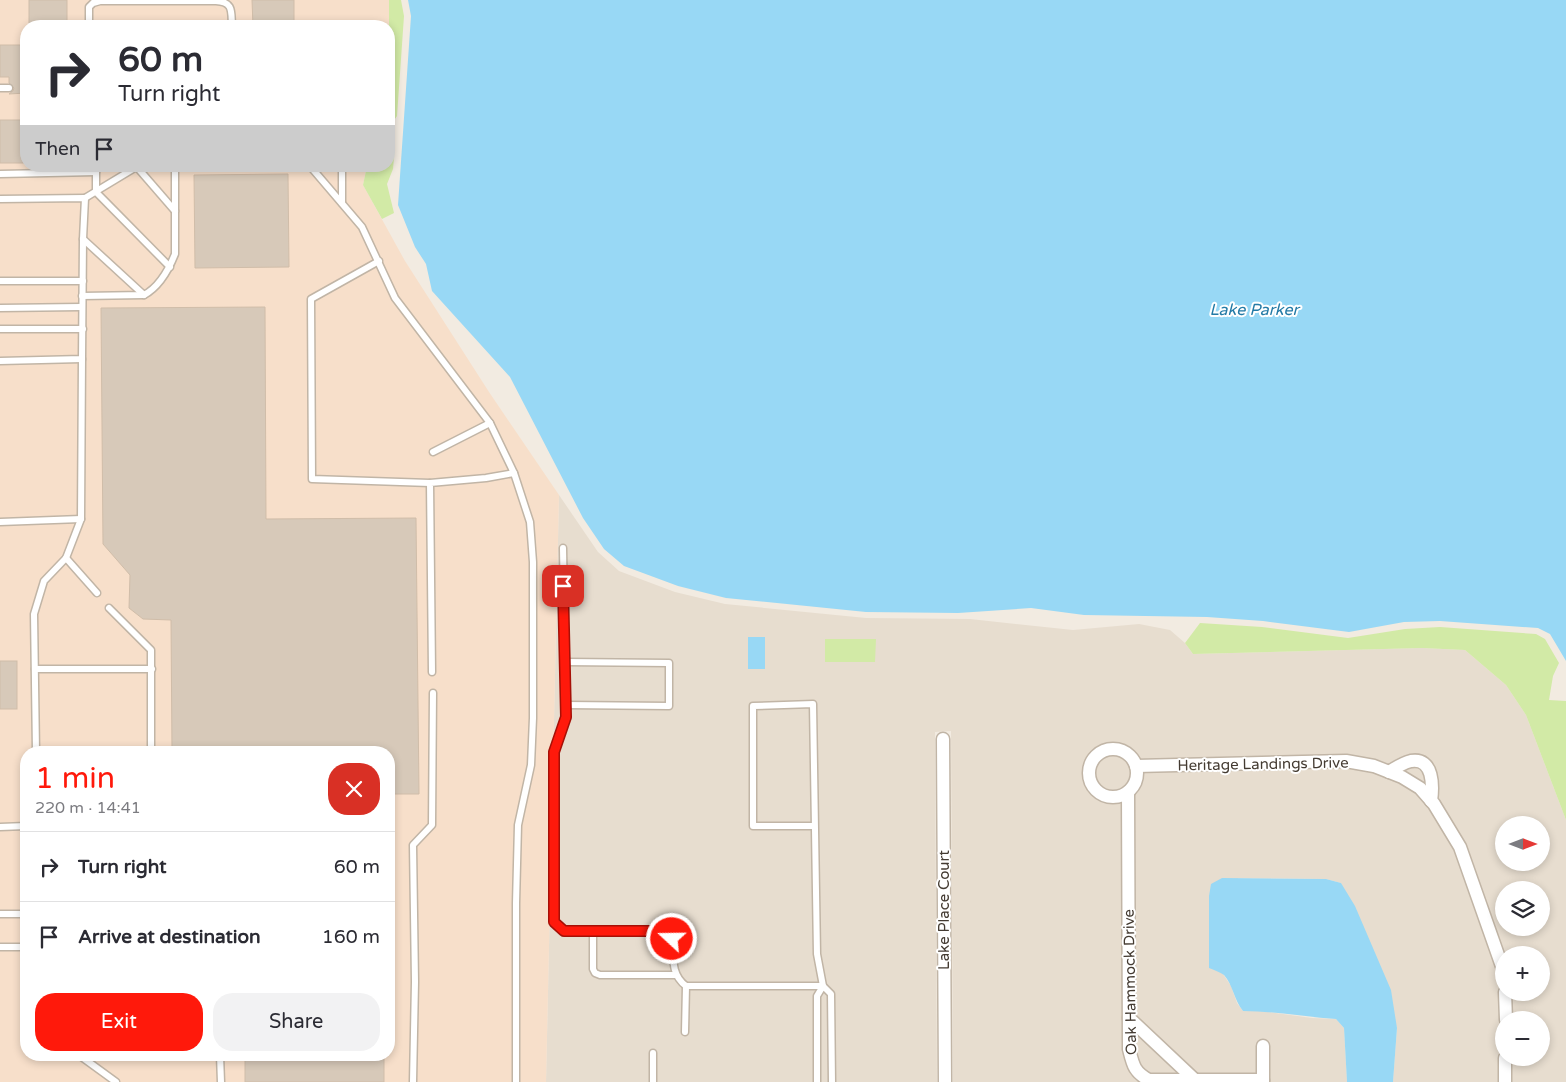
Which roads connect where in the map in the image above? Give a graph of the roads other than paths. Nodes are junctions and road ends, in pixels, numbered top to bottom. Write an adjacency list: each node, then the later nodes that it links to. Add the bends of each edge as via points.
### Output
1 (216, 0): 2 (lane, via 100,1 89,7); 3 (lane, via 229,5)
2 (89, 20)
3 (232, 20)
4 (0, 88): 5 (lane)
5 (9, 88)
6 (38, 172): 13 (lane)
7 (96, 172): 14 (lane)
8 (129, 172): 14 (lane)
9 (141, 172): 18 (lane)
10 (175, 172): 18 (lane)
11 (315, 172): 17 (lane)
12 (342, 172): 17 (lane)
13 (0, 174)
14 (96, 192): 15 (lane); 21 (lane)
15 (85, 198): 16 (lane); 19 (lane)
16 (0, 199)
17 (342, 203): 20 (lane, via 362,227)
18 (175, 211): 21 (lane, via 175,254)
19 (83, 239): 23 (lane); 24 (lane)
20 (378, 261): 32 (lane, via 395,298); 35 (lane, via 310,300 312,479)
21 (170, 267): 24 (lane)
22 (0, 281): 23 (lane)
23 (83, 281): 25 (lane)
24 (144, 295): 25 (lane)
25 (82, 296): 26 (lane)
26 (82, 307): 27 (lane); 28 (lane)
27 (0, 308)
28 (83, 328): 29 (lane); 30 (lane)
29 (0, 329)
30 (82, 359): 31 (lane); 36 (lane)
31 (0, 361)
32 (490, 422): 33 (lane); 34 (lane)
33 (433, 452)
34 (514, 473): 35 (lane); 79 (lane, via 530,522 533,562 531,765 518,825 516,866)
35 (430, 483): 45 (lane)
36 (82, 520): 37 (lane); 39 (lane)
37 (0, 522)
38 (562, 548): 42 (lane)
39 (66, 558): 40 (lane); 44 (lane, via 44,581 34,614)
40 (97, 593)
41 (109, 608): 43 (lane, via 151,650)
42 (565, 662): 47 (lane); 47 (lane, via 668,663 669,706)
43 (152, 669): 44 (lane); 50 (lane)
44 (35, 670): 49 (lane)
45 (432, 672)
46 (433, 693): 78 (lane, via 432,825 413,845)
47 (566, 705): 60 (lane, via 566,717 554,752 554,922 564,931)
48 (943, 739): 83 (street, Lake Place Court)
49 (36, 746)
50 (151, 746)
51 (1136, 766): 52 (street, Heritage Landings Drive, via 1346,761); 53 (street, via 1136,780); 53 (street, via 1127,753 1113,748 1098,753 1089,765 1089,781 1099,793 1113,798)
52 (1388, 772): 54 (street, Heritage Landings Drive, via 1420,788); 54 (street, via 1411,761 1423,764 1430,771)
53 (1128, 792): 67 (street, Oak Hammock Drive)
54 (1432, 801): 61 (street, Heritage Landings Drive, via 1460,847)
55 (20, 826): 57 (lane)
56 (814, 826): 56 (lane, via 813,704 753,706 753,826); 66 (lane, via 817,954)
57 (0, 827)
58 (0, 914): 59 (lane)
59 (20, 914)
60 (593, 931): 64 (lane, via 670,933); 64 (lane, via 595,973)
61 (1495, 946)
62 (0, 947): 63 (lane)
63 (20, 947)
64 (675, 975): 65 (lane)
65 (686, 986): 66 (lane); 68 (lane)
66 (823, 986): 81 (lane, via 817,996); 82 (lane, via 831,994)
67 (1129, 1018): 74 (street); 74 (street, Oak Hammock Drive, via 1129,1049 1139,1074 1149,1080)
68 (685, 1032)
69 (1263, 1046): 76 (street)
70 (653, 1053): 80 (lane)
71 (87, 1061): 75 (lane)
72 (220, 1061): 77 (lane)
73 (1505, 1066): 84 (street)
74 (1195, 1080): 76 (street, Oak Hammock Drive)
75 (112, 1081)
76 (1263, 1081)
77 (221, 1082)
78 (413, 1082)
79 (516, 1082)
80 (653, 1082)
81 (817, 1082)
82 (832, 1082)
83 (945, 1082)
84 (1505, 1082)

